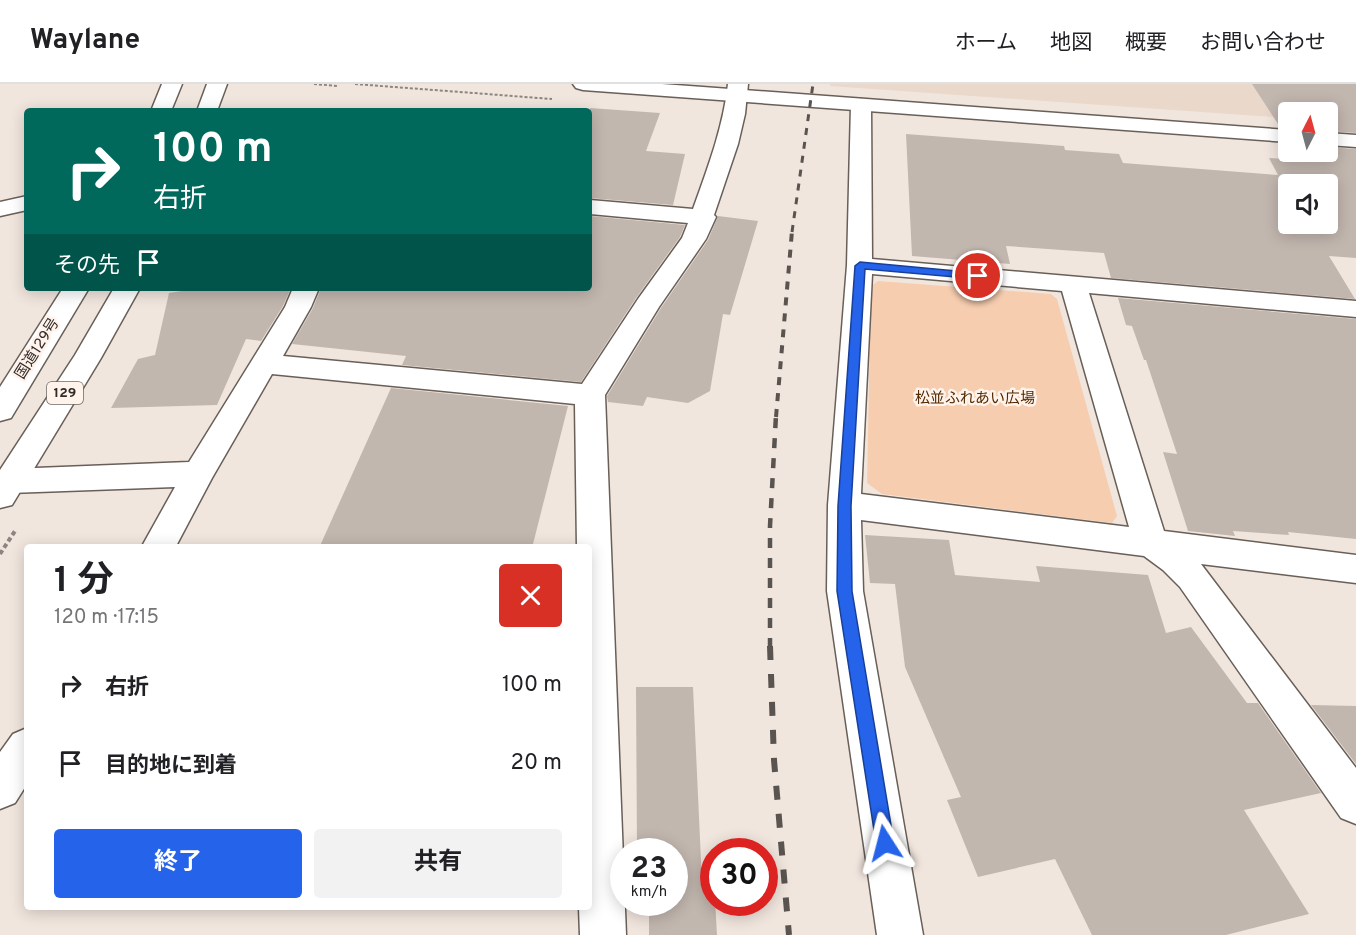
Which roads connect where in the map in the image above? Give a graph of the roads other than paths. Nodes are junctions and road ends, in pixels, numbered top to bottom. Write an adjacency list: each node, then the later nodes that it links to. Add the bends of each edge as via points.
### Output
1 (172, 84): 6 (main road)
2 (217, 84): 7 (main road)
3 (583, 84): 4 (main road)
4 (736, 90): 5 (main road); 14 (main road, via 735,114)
5 (861, 105): 8 (main road); 15 (main road)
6 (161, 108)
7 (208, 108)
8 (1278, 135)
9 (1338, 140): 10 (main road)
10 (1356, 141)
11 (24, 204): 13 (main road)
12 (592, 207): 14 (main road)
13 (0, 209)
14 (704, 217): 22 (main road, via 680,262 647,305)
15 (860, 266): 16 (main road); 26 (main road)
16 (1073, 284): 20 (main road); 27 (main road)
17 (74, 291): 23 (main road, 国道129号)
18 (125, 291): 25 (main road, 129)
19 (305, 291): 21 (main road)
20 (1356, 309)
21 (265, 364): 22 (main road); 24 (main road)
22 (590, 395): 33 (main road)
23 (0, 411)
24 (198, 474): 25 (main road); 28 (main road)
25 (5, 489)
26 (844, 506): 27 (main road); 34 (main road, via 845,591)
27 (1151, 543): 29 (main road); 32 (main road, via 1192,577)
28 (160, 544)
29 (1356, 568)
30 (24, 752): 31 (main road)
31 (0, 788)
32 (1356, 803)
33 (603, 935)
34 (900, 935)

